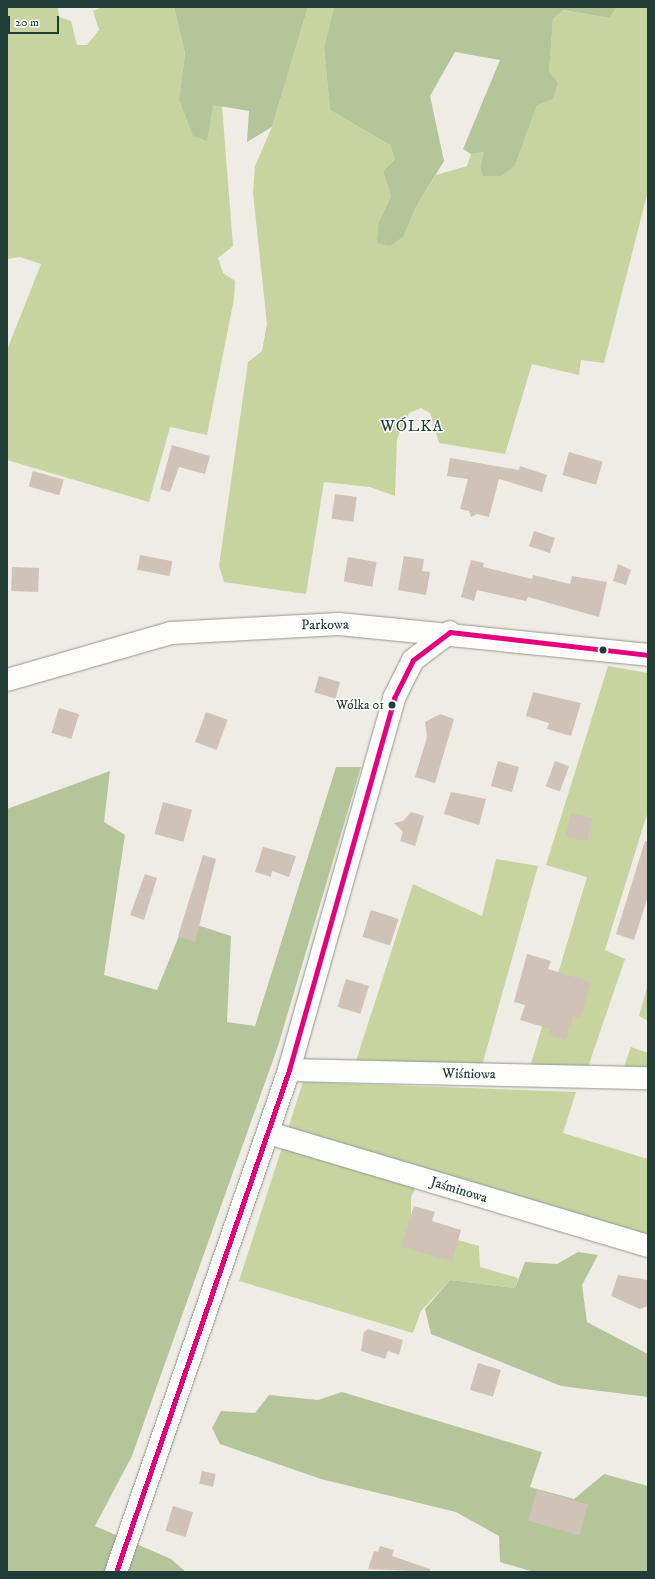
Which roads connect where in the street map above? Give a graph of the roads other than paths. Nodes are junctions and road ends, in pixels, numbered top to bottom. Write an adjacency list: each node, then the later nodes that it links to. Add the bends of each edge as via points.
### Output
1 (450, 632): 2 (street, Parkowa); 3 (street, Parkowa, via 339,624 171,633); 4 (street, via 413,660 394,698)
2 (648, 655)
3 (7, 680)
4 (290, 1070): 5 (street, Wiśniowa); 6 (street)
5 (648, 1078)
6 (269, 1133): 7 (street, Jaśminowa); 8 (street)
7 (648, 1246)
8 (116, 1572)

